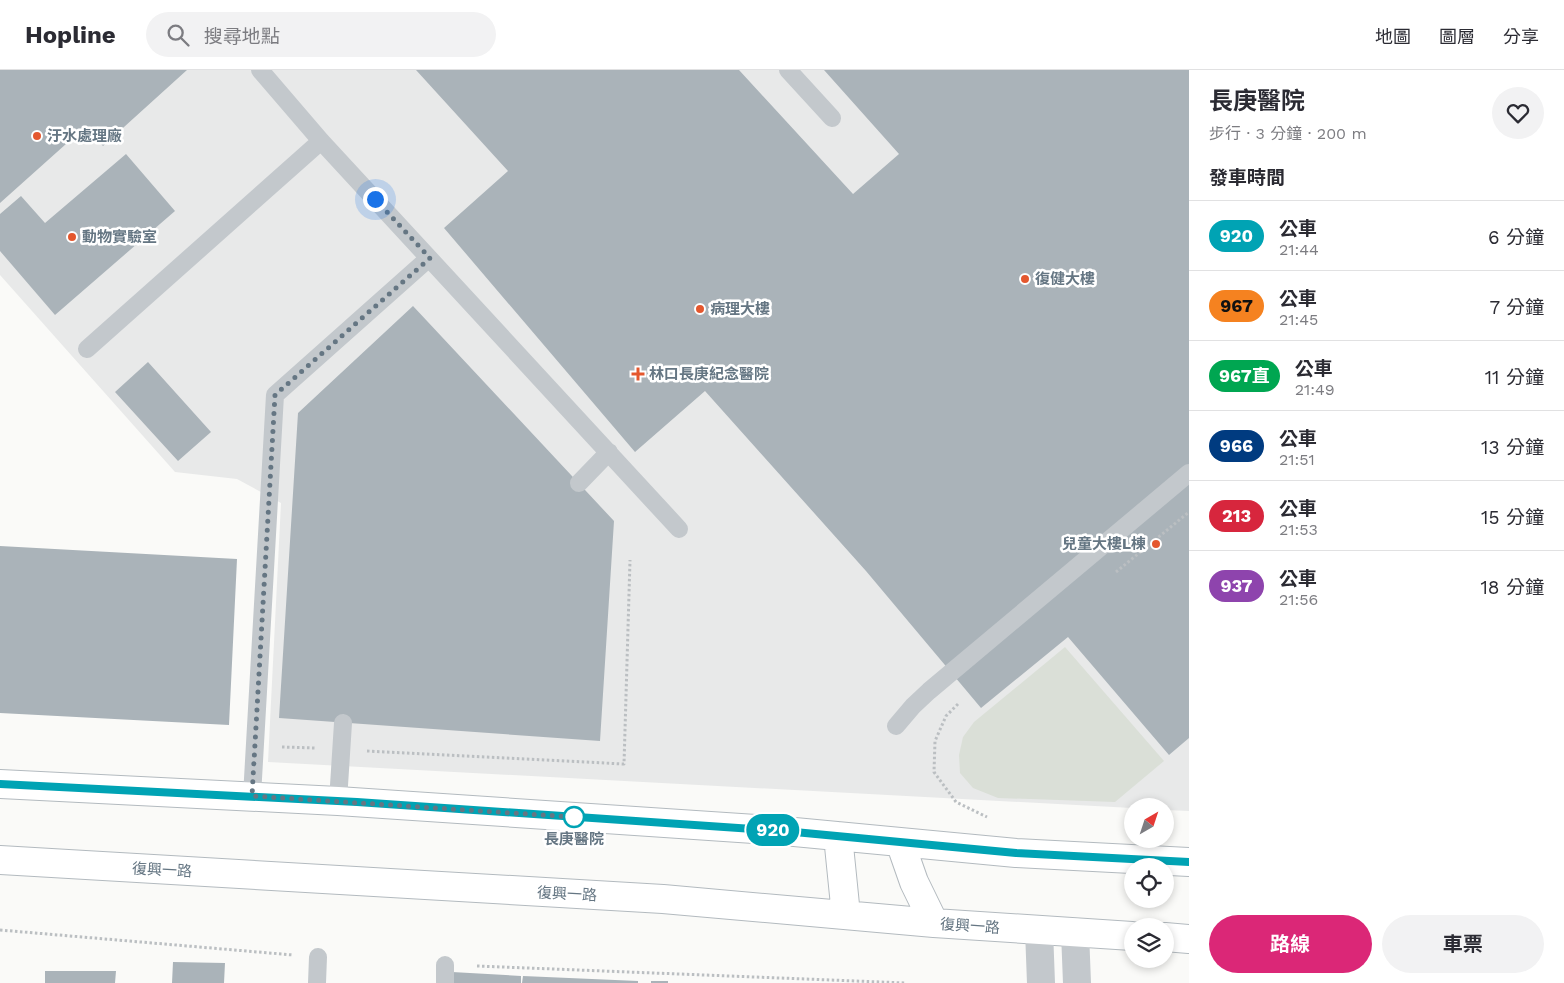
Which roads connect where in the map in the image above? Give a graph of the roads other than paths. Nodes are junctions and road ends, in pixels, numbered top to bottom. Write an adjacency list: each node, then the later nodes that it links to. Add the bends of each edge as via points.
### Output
1 (260, 70): 4 (lane)
2 (788, 70): 3 (lane)
3 (832, 118)
4 (321, 141): 5 (lane); 6 (lane)
5 (430, 258): 7 (lane); 14 (lane, via 275,395)
6 (87, 349)
7 (609, 452): 9 (lane); 10 (lane)
8 (1189, 473): 12 (lane, via 929,691)
9 (579, 483)
10 (679, 529)
11 (343, 723): 15 (lane)
12 (896, 726)
13 (0, 784): 14 (main road)
14 (252, 796): 15 (main road)
15 (338, 801): 16 (main road)
16 (838, 836): 17 (main road); 20 (main road)
17 (900, 842): 19 (main road, via 1016,853); 21 (main road, via 914,882)
18 (0, 860): 20 (main road, 復興一路, via 663,900)
19 (1189, 862)
20 (846, 916): 21 (main road, 復興一路)
21 (934, 923): 22 (main road, 復興一路)
22 (1038, 930): 23 (main road, 復興一路); 31 (street)
23 (1075, 932): 24 (main road, 復興一路); 32 (street)
24 (1124, 935)
25 (1174, 938): 26 (main road)
26 (1189, 939)
27 (318, 957): 29 (lane)
28 (446, 965): 30 (lane)
29 (317, 983)
30 (445, 983)
31 (1041, 983)
32 (1077, 983)

